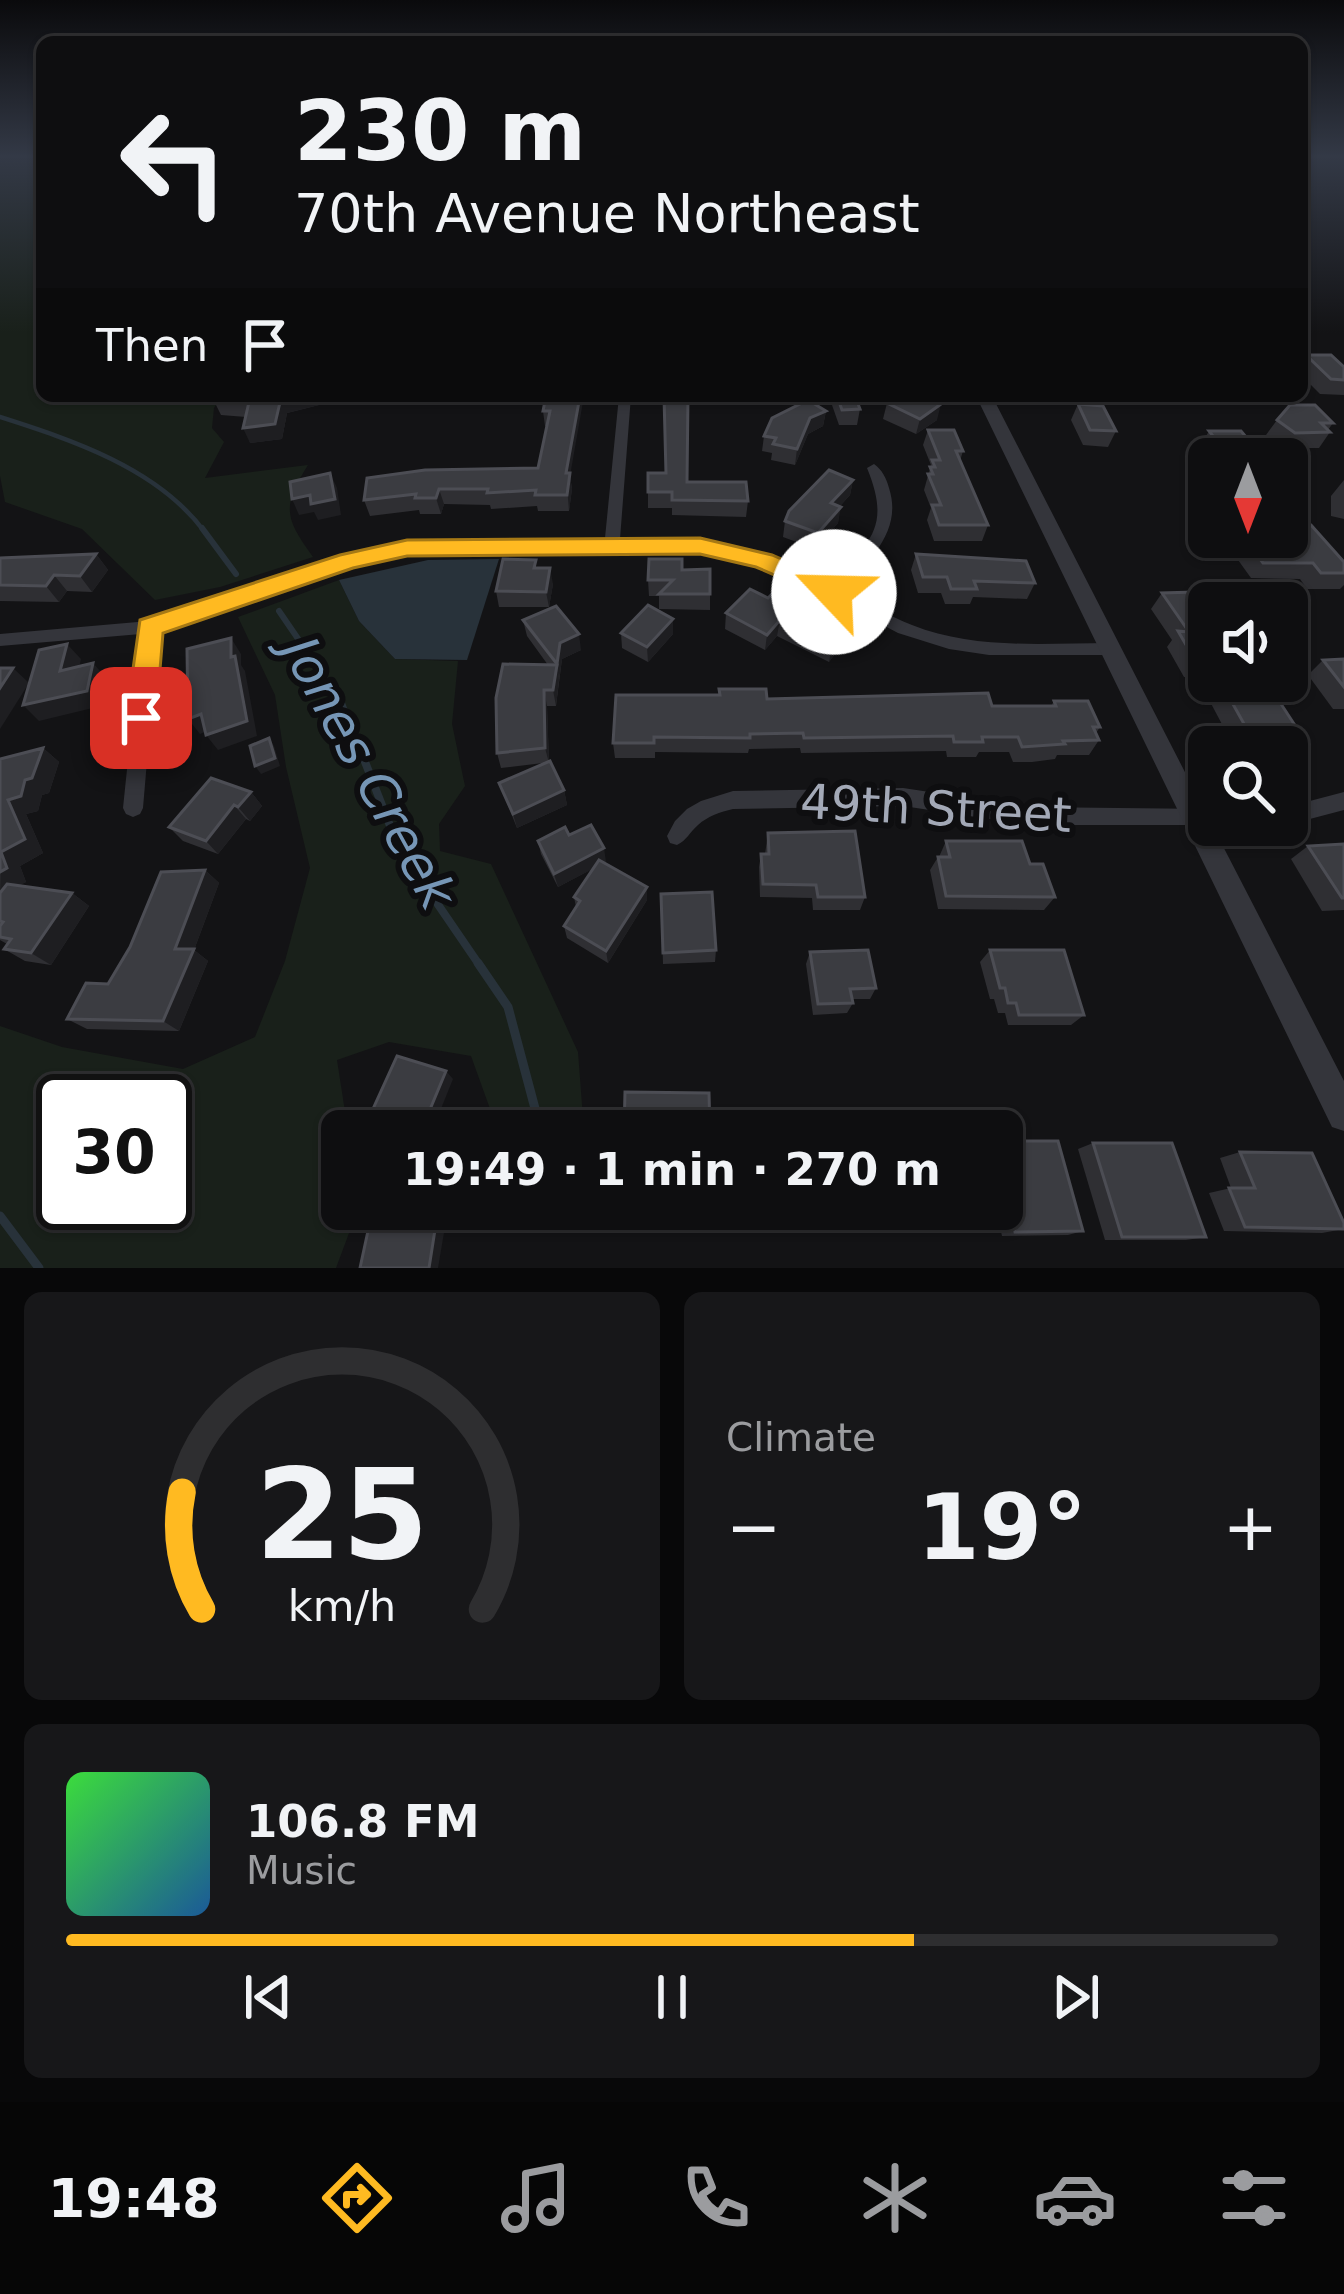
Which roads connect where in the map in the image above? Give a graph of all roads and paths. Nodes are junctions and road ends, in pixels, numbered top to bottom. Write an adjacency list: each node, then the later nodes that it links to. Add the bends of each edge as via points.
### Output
1 (624, 402): 4 (street)
2 (987, 402): 8 (street)
3 (874, 468): 5 (street, via 888,496 885,527)
4 (611, 543): 5 (street, via 735,552); 6 (street, via 407,548)
5 (834, 592): 8 (street, via 949,643)
6 (150, 627): 7 (street); 11 (street)
7 (0, 640)
8 (1110, 649): 9 (street)
9 (1188, 792)
10 (1344, 801): 12 (street)
11 (133, 808)
12 (1308, 810)
13 (1188, 818): 14 (street, 49th Street, via 1029,816 902,797 733,800 687,819)
14 (677, 836)
15 (1215, 846): 16 (street)
16 (1344, 1115)

